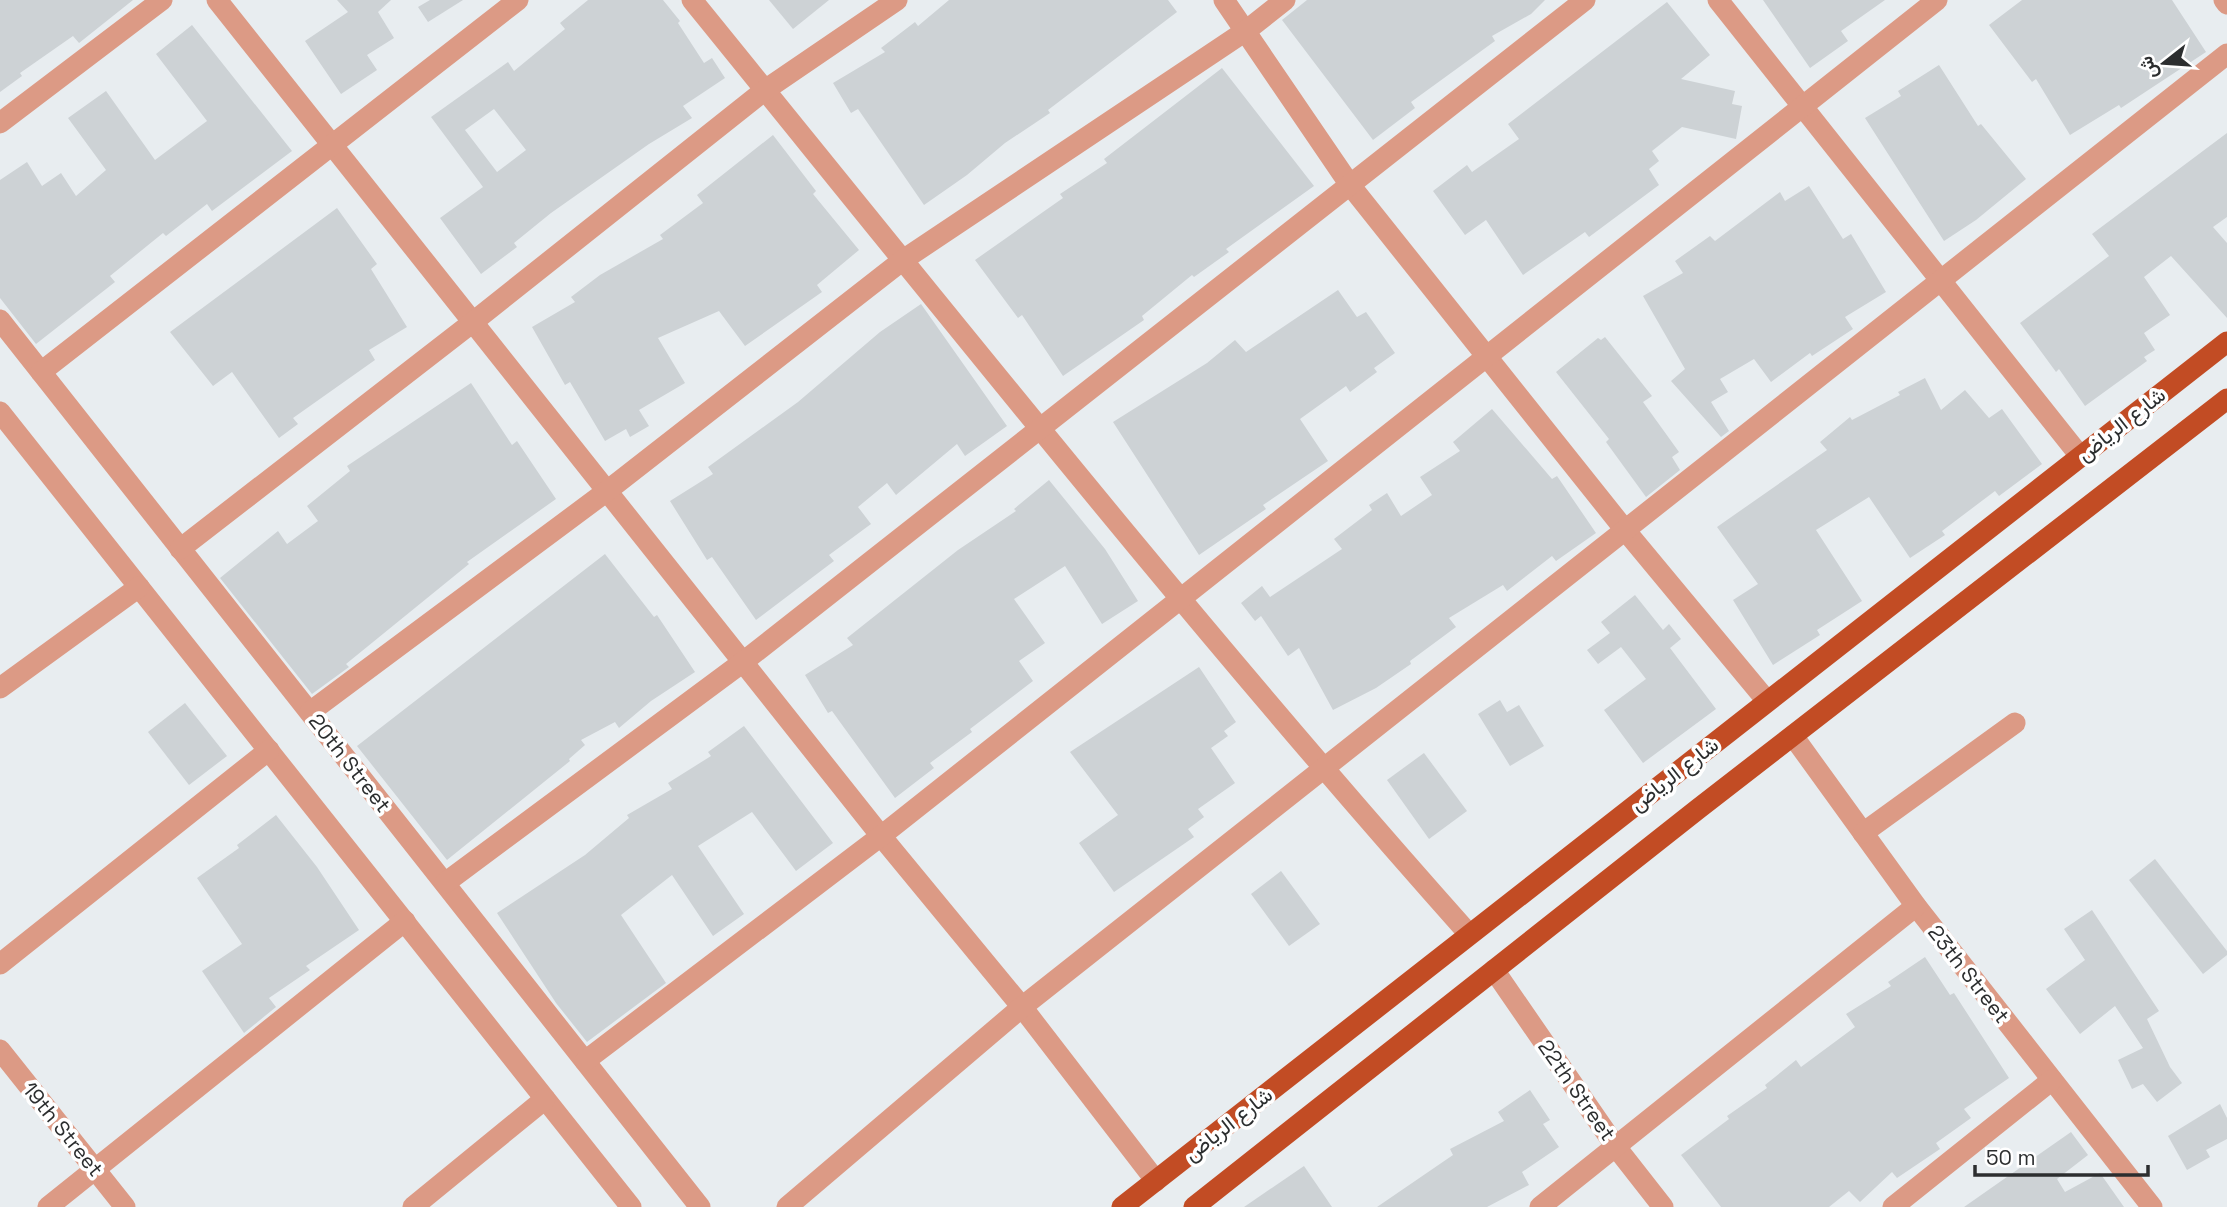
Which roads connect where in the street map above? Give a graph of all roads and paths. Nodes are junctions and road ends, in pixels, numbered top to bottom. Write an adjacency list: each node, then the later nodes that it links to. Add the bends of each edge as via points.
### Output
1 (162, 0): 15 (street)
2 (217, 0): 16 (street)
3 (518, 0): 16 (street)
4 (692, 0): 13 (street)
5 (897, 0): 13 (street)
6 (1224, 0): 11 (street)
7 (1285, 0): 11 (street)
8 (1585, 0): 17 (street)
9 (1718, 0): 14 (street)
10 (1937, 0): 14 (street)
11 (1247, 30): 17 (street); 18 (street)
12 (2227, 54): 19 (street)
13 (765, 90): 18 (street); 21 (street)
14 (1802, 107): 19 (street); 23 (street)
15 (0, 123)
16 (333, 146): 21 (street); 24 (street)
17 (1350, 185): 23 (street); 27 (street)
18 (903, 260): 27 (street); 29 (street)
19 (1942, 279): 28 (street); 30 (street)
20 (0, 320): 24 (street, 20th Street)
21 (473, 322): 29 (street); 31 (street)
22 (2227, 342): 28 (main road, شارع الرياض)
23 (1485, 357): 30 (street); 33 (street)
24 (41, 372): 31 (street, 20th Street)
25 (2227, 399): 39 (main road, شارع الرياض)
26 (0, 412): 32 (street)
27 (1040, 429): 33 (street); 34 (street)
28 (2080, 456): 36 (main road, شارع الرياض)
29 (607, 491): 34 (street); 37 (street)
30 (1625, 530): 36 (street); 41 (street)
31 (180, 548): 37 (street, 20th Street)
32 (139, 587): 35 (street); 40 (street)
33 (1179, 600): 41 (street); 43 (street)
34 (743, 662): 43 (street); 44 (street)
35 (0, 688)
36 (1768, 701): 47 (main road, شارع الرياض)
37 (310, 712): 44 (street, 20th Street)
38 (2015, 723): 42 (street)
39 (1793, 736): 42 (street, 23th Street); 49 (main road, شارع الرياض)
40 (269, 750): 46 (street); 48 (street)
41 (1322, 770): 47 (street); 50 (street)
42 (1863, 833): 45 (street, 23th Street)
43 (881, 836): 50 (street); 52 (street)
44 (445, 883): 52 (street, 20th Street)
45 (1916, 906): 53 (street, 23th Street); 55 (street)
46 (405, 921): 54 (street); 56 (street)
47 (1468, 933): 57 (main road, شارع الرياض)
48 (0, 964)
49 (1494, 970): 55 (street, 22th Street); 65 (main road, شارع الرياض)
50 (1021, 1007): 57 (street); 63 (street)
51 (0, 1050): 56 (street, 19th Street)
52 (585, 1061): 62 (street, 20th Street)
53 (2052, 1080): 68 (street); 69 (street, 23th Street)
54 (545, 1099): 60 (street); 61 (street)
55 (1616, 1146): 66 (street); 67 (street, 22th Street)
56 (94, 1168): 58 (street); 59 (street, 19th Street)
57 (1156, 1181): 64 (main road, شارع الرياض)
58 (48, 1207)
59 (125, 1207)
60 (413, 1207)
61 (631, 1207)
62 (700, 1207)
63 (787, 1207)
64 (1122, 1207)
65 (1194, 1207)
66 (1540, 1207)
67 (1662, 1207)
68 (1893, 1207)
69 (2152, 1207)

